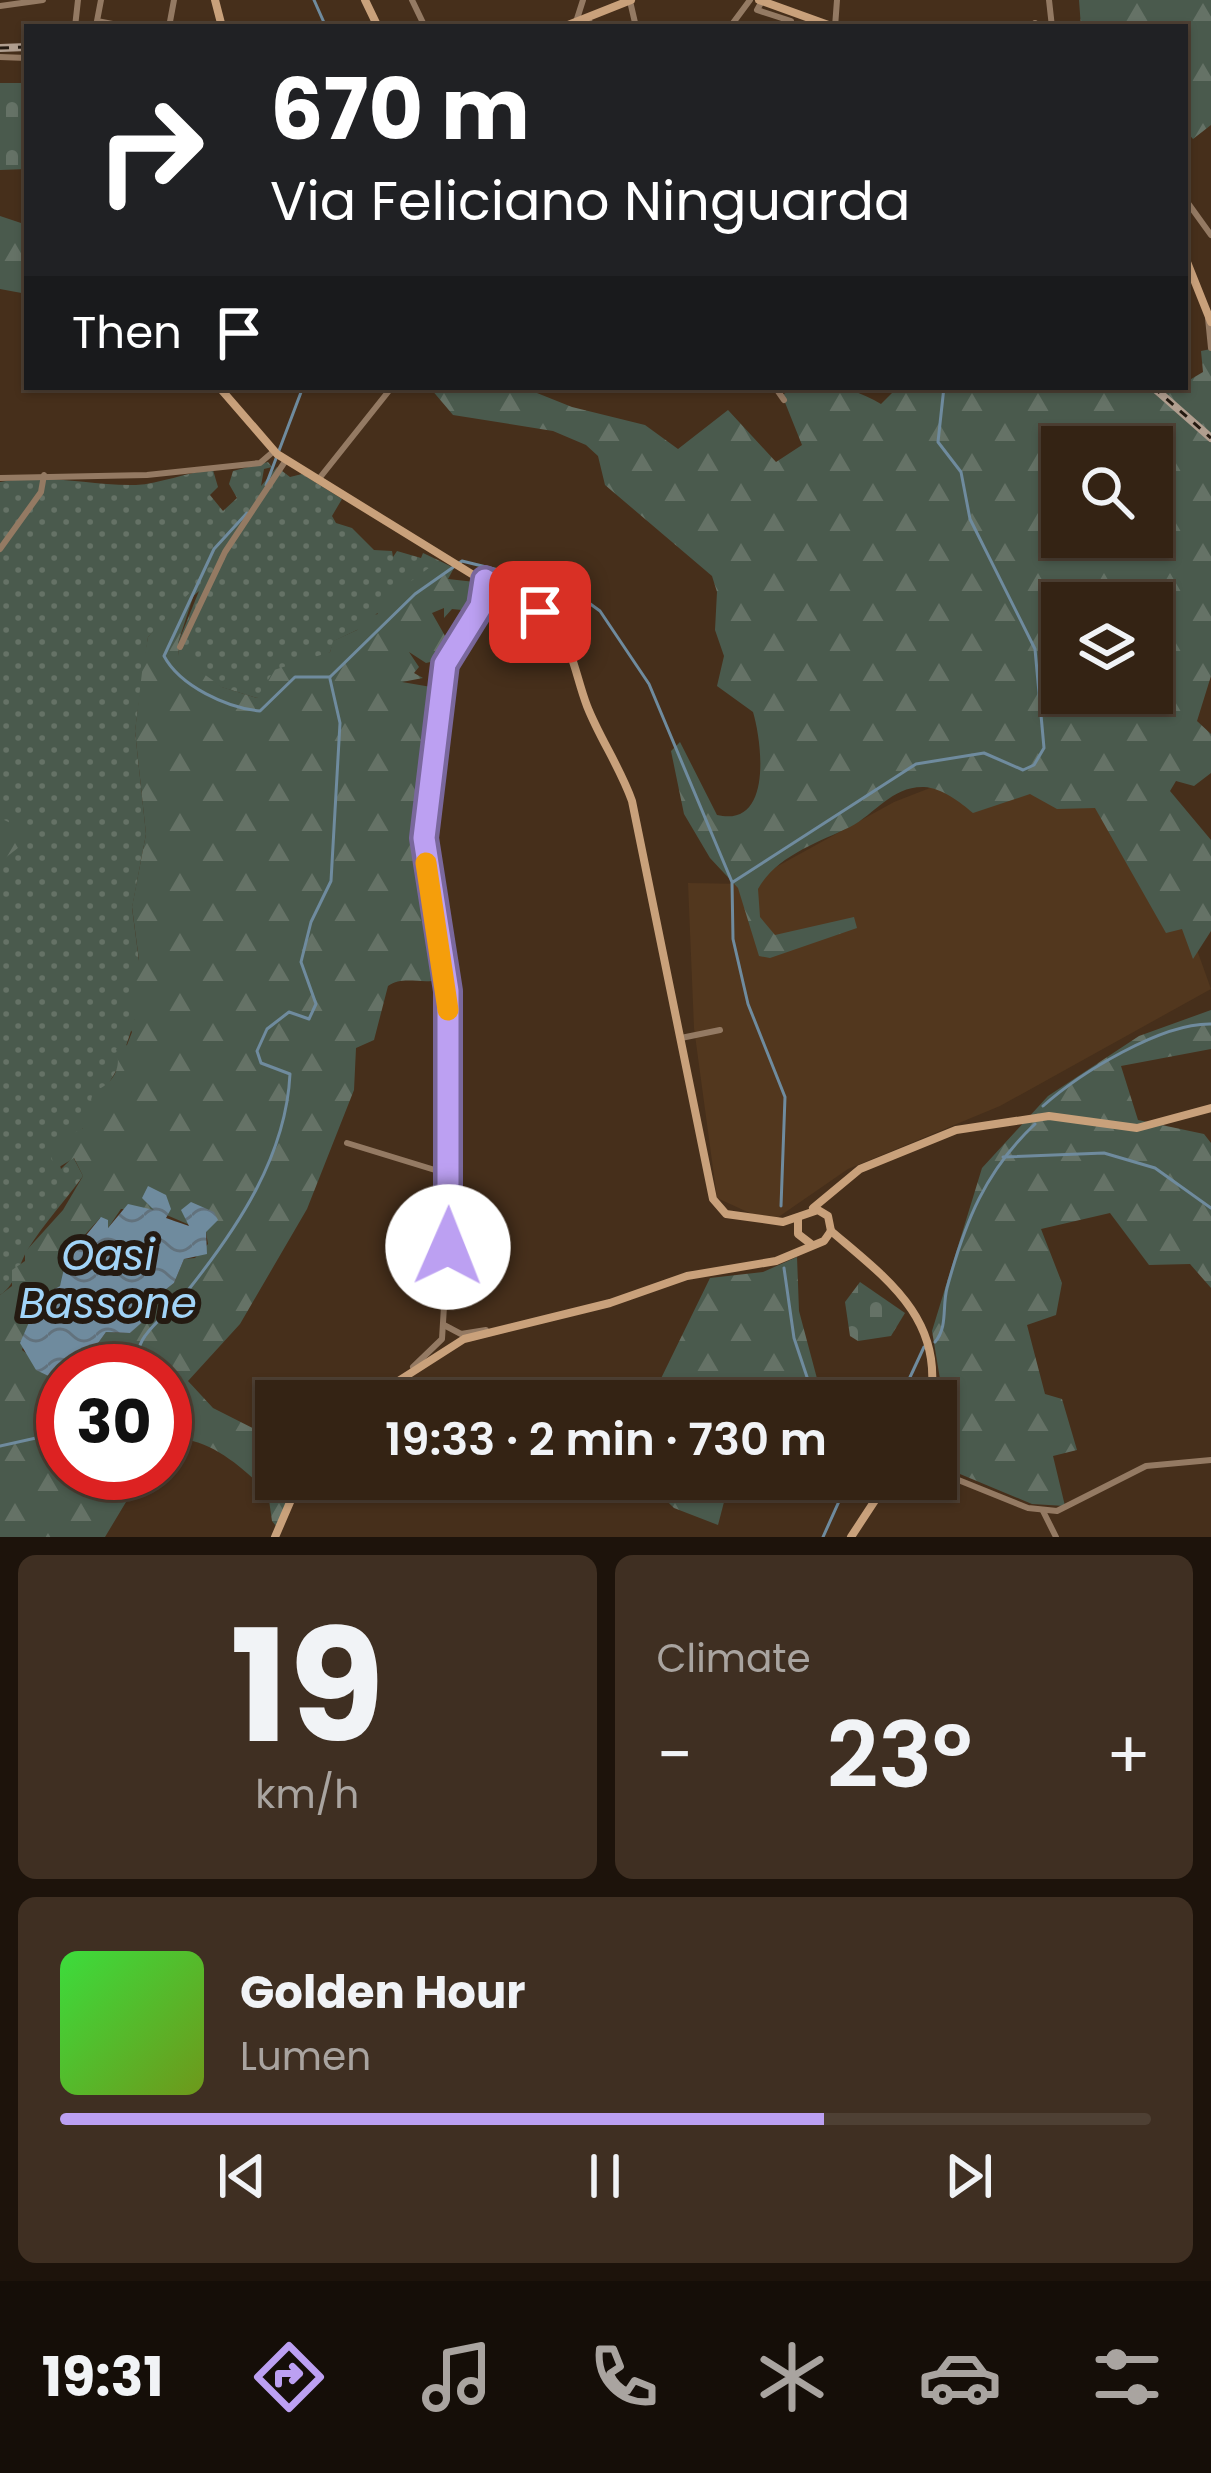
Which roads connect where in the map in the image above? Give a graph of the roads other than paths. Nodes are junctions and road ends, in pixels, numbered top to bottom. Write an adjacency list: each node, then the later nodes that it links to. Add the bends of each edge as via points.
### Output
1 (44, 0): 6 (street)
2 (101, 0): 8 (street, via 97,21)
3 (583, 0): 7 (street)
4 (630, 0): 7 (street)
5 (757, 0): 11 (street); 12 (street, via 757,10); 13 (street)
6 (0, 6)
7 (581, 20): 9 (street); 10 (street)
8 (112, 24)
9 (571, 24)
10 (589, 24)
11 (733, 24)
12 (790, 24)
13 (826, 24)
14 (1188, 203): 15 (street)
15 (1211, 235)
16 (1188, 263): 17 (street)
17 (1210, 318): 18 (street)
18 (1211, 348)
19 (222, 390): 23 (street)
20 (390, 390): 26 (street)
21 (777, 390): 22 (street)
22 (784, 400)
23 (280, 456): 24 (street, via 147,475); 26 (street); 29 (street)
24 (44, 475): 25 (street); 27 (street, via 41,492)
25 (0, 478)
26 (318, 480): 28 (street)
27 (0, 548)
28 (485, 580): 31 (street, via 540,612 571,647 587,707 632,801); 34 (street, via 481,606 445,664 424,838 448,991)
29 (180, 647)
30 (720, 1030): 31 (street)
31 (678, 1039): 38 (street, via 713,1199 726,1214)
32 (1211, 1108): 35 (street, via 1137,1127 1049,1116 975,1125 871,1164)
33 (347, 1143): 34 (street)
34 (448, 1174): 43 (street)
35 (842, 1184): 36 (street); 37 (street)
36 (812, 1209): 37 (street); 38 (street)
37 (831, 1226): 39 (street); 41 (street)
38 (798, 1227): 40 (street); 42 (street)
39 (824, 1241): 40 (street); 41 (street)
40 (811, 1244): 42 (street)
41 (854, 1251): 48 (street, via 896,1286 920,1321)
42 (790, 1255): 44 (street)
43 (444, 1325): 44 (street, via 461,1334); 45 (street); 46 (street, via 437,1348)
44 (494, 1329): 45 (street)
45 (452, 1344): 46 (street)
46 (413, 1367): 47 (street)
47 (395, 1380)
48 (930, 1380)
49 (1211, 1460): 53 (street, via 1146,1466 1067,1509)
50 (957, 1479): 53 (street)
51 (291, 1500): 54 (street)
52 (875, 1500): 55 (street)
53 (1043, 1511): 56 (street)
54 (275, 1537)
55 (851, 1537)
56 (1056, 1537)

